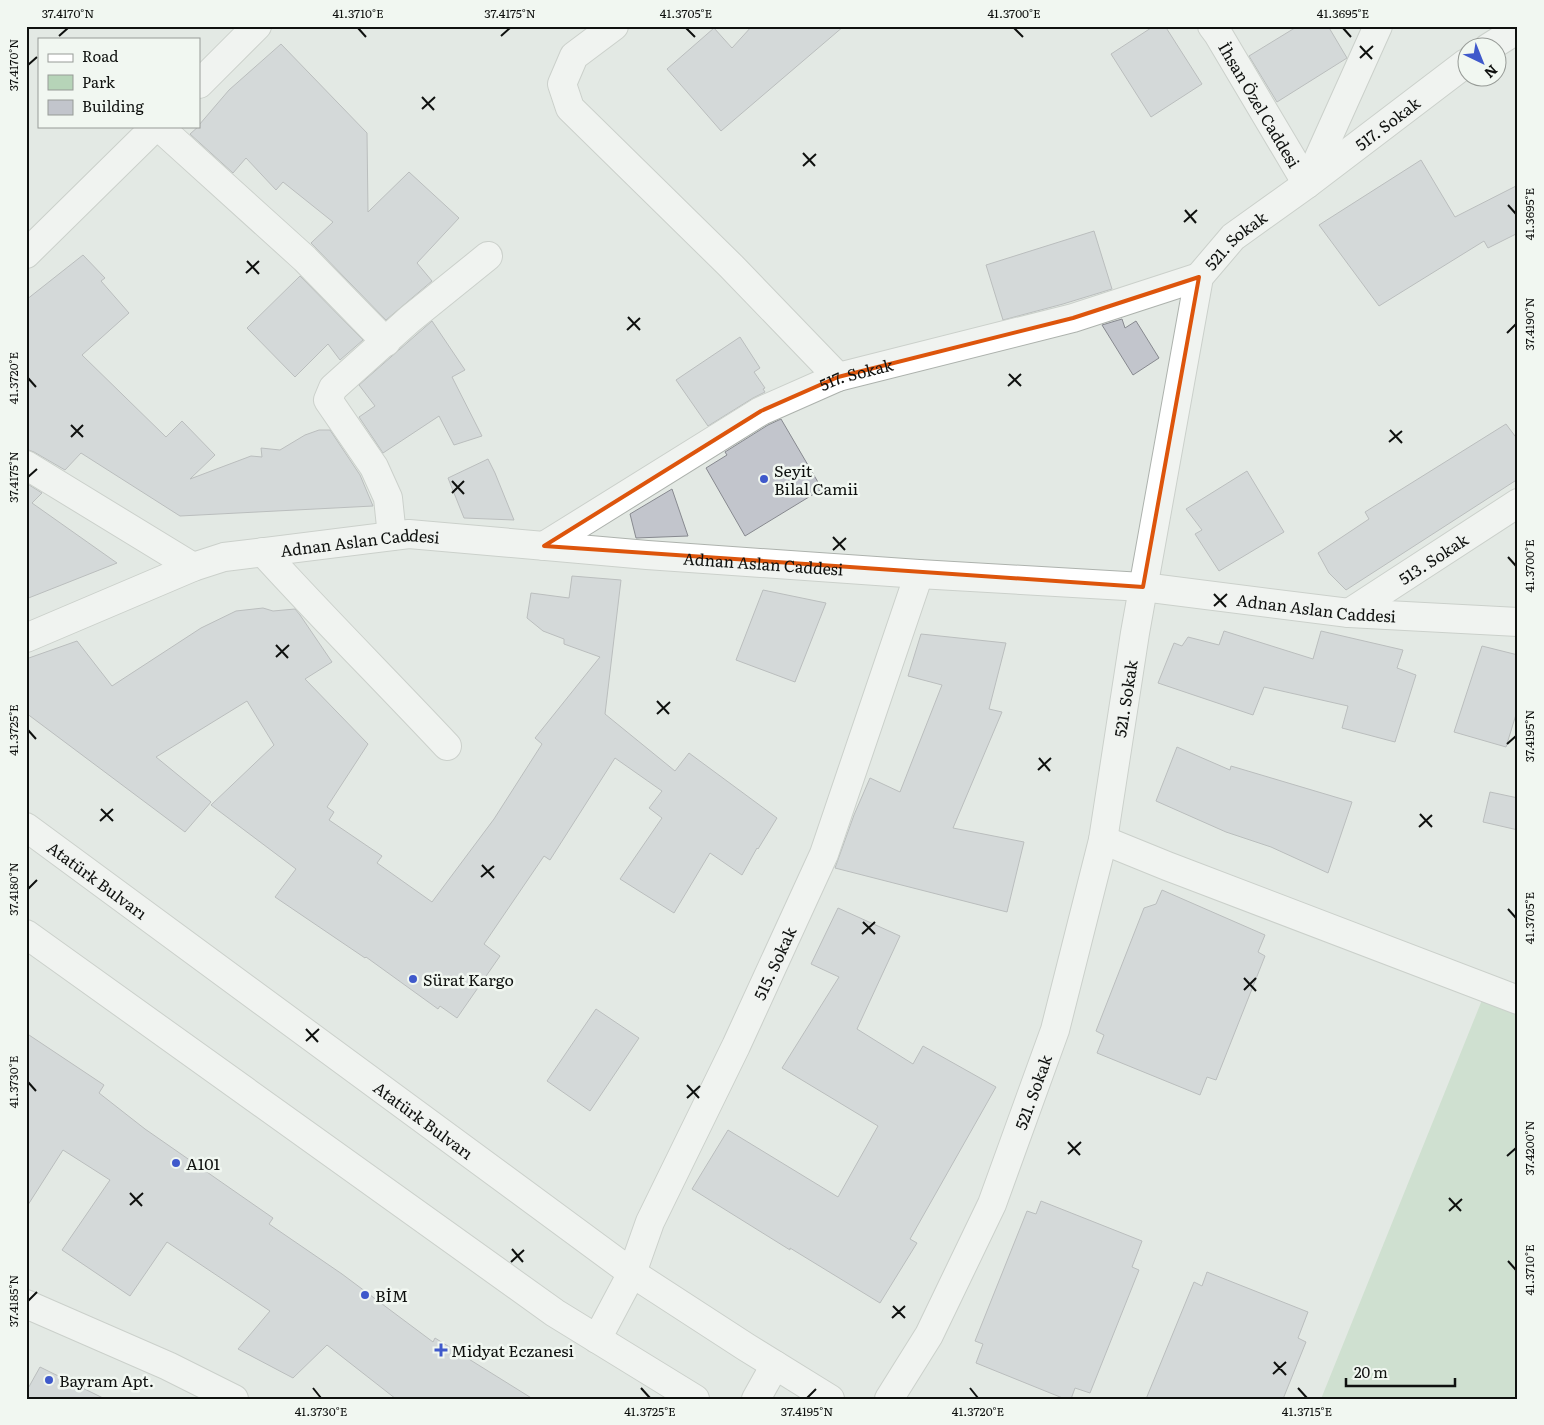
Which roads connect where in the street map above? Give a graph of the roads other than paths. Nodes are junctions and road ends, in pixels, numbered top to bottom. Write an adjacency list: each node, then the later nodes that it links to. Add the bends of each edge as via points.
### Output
1 (257, 26): 8 (street)
2 (614, 26): 16 (street, via 574,56 562,84 570,108 731,266)
3 (1212, 26): 11 (street, İhsan Özel Caddesi)
4 (1518, 29): 6 (street)
5 (1367, 32): 11 (street)
6 (1504, 38)
7 (1456, 71): 11 (street, 517. Sokak)
8 (200, 83)
9 (155, 128): 12 (street)
10 (159, 128): 15 (street, via 305,259)
11 (1307, 184): 14 (street, 521. Sokak, via 1233,237)
12 (26, 254)
13 (488, 256): 15 (street)
14 (1199, 278): 16 (street, 517. Sokak, via 1073,318); 24 (street, 521. Sokak)
15 (386, 342): 19 (street, via 333,388 328,400 374,467 388,498)
16 (838, 377): 20 (street, 517. Sokak, via 761,411)
17 (26, 465): 22 (street)
18 (1518, 503): 25 (street, 513. Sokak)
19 (392, 536): 20 (street, Adnan Aslan Caddesi, via 409,534); 21 (street, Adnan Aslan Caddesi)
20 (544, 546): 23 (street, Adnan Aslan Caddesi)
21 (263, 552): 22 (street, Adnan Aslan Caddesi, via 224,557); 28 (street)
22 (193, 567): 27 (street, Adnan Aslan Caddesi)
23 (919, 574): 24 (street, Adnan Aslan Caddesi); 33 (street, 515. Sokak, via 824,854 736,1046 650,1222)
24 (1143, 587): 25 (street, Adnan Aslan Caddesi); 30 (street, 521. Sokak)
25 (1348, 613): 26 (street, Adnan Aslan Caddesi)
26 (1518, 622)
27 (26, 638)
28 (447, 746)
29 (26, 827): 33 (street, Atatürk Bulvarı)
30 (1103, 840): 32 (street); 41 (street, 521. Sokak, via 1054,1030 992,1204 929,1335)
31 (26, 934): 35 (street, via 555,1313)
32 (1518, 1000)
33 (632, 1272): 35 (street, 515. Sokak); 36 (street, Atatürk Bulvarı)
34 (26, 1304): 37 (street, via 168,1366)
35 (597, 1339): 38 (street)
36 (775, 1365): 39 (street); 40 (street, Atatürk Bulvarı)
37 (234, 1399)
38 (696, 1399)
39 (756, 1399)
40 (830, 1399)
41 (889, 1399)

